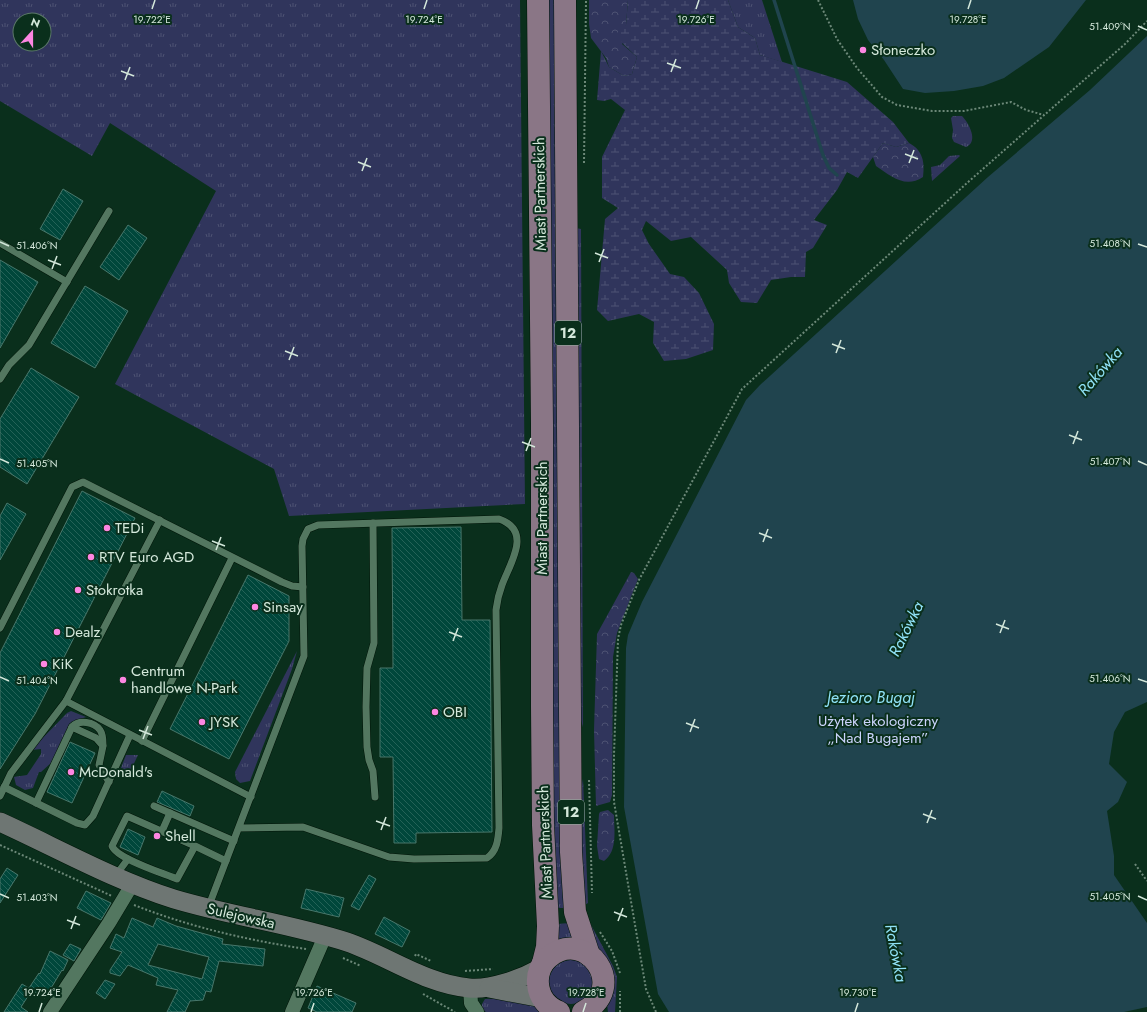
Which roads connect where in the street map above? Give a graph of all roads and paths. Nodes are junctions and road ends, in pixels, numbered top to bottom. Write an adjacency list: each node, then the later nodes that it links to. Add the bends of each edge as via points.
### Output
1 (538, 0): 44 (main road, Miast Partnerskich / 12, via 542,707 548,926 547,947)
2 (565, 0): 42 (main road, Miast Partnerskich / 12, via 571,852 575,912)
3 (818, 0): 5 (path, via 838,39 857,68 882,97 904,107 932,111 964,111 1011,102)
4 (1147, 21): 5 (path, via 1125,44)
5 (1044, 115): 55 (path, via 742,389 639,580 618,639 614,802 646,989)
6 (109, 211): 8 (lane)
7 (0, 243): 8 (lane)
8 (66, 282): 9 (lane, via 29,345 9,365)
9 (0, 379)
10 (160, 520): 12 (lane); 14 (lane, via 83,482 75,484); 15 (lane)
11 (373, 524): 13 (lane, via 318,525 308,529 302,546); 23 (lane, via 374,643 367,668 366,721 367,747 373,771); 28 (lane, via 499,519 509,522 516,531 518,546 501,587 496,610 499,828 496,847 486,858 414,859 389,857 303,828)
12 (232, 558): 13 (lane, via 282,582); 17 (lane)
13 (303, 587): 22 (lane, via 304,656)
14 (0, 628)
15 (66, 701): 16 (lane); 20 (lane)
16 (130, 735): 17 (lane); 19 (lane)
17 (142, 741): 22 (lane)
18 (589, 779): 38 (path)
19 (109, 782): 24 (lane, via 93,816 85,824 77,823); 24 (lane, via 98,761 103,746 96,738 72,727)
20 (3, 785): 21 (lane); 24 (lane)
21 (0, 796)
22 (251, 797): 28 (lane)
23 (375, 797)
24 (36, 803)
25 (154, 806): 26 (lane)
26 (170, 813): 29 (lane); 30 (lane)
27 (0, 822): 35 (main road, Sulejowska)
28 (239, 828): 30 (lane)
29 (162, 831): 31 (lane); 32 (lane, via 127,816 112,846)
30 (234, 841): 33 (lane)
31 (195, 846): 32 (lane, via 177,879); 33 (lane)
32 (128, 859): 35 (lane)
33 (226, 860): 39 (lane)
34 (1135, 864): 36 (path)
35 (116, 875): 37 (main road, Sulejowska)
36 (1147, 881)
37 (133, 883): 39 (main road, Sulejowska); 51 (street)
38 (592, 895)
39 (208, 908): 40 (main road, Sulejowska)
40 (324, 936): 47 (main road, Sulejowska, via 368,950 438,982); 52 (street)
41 (416, 954): 43 (path)
42 (589, 955): 44 (main road, via 573,949 562,950 552,955); 50 (main road, 12, via 598,963 603,974 603,987)
43 (432, 962)
44 (542, 966): 47 (main road, Sulejowska, via 522,977); 49 (main road, 12, via 538,987)
45 (494, 969): 46 (path)
46 (460, 970)
47 (479, 988): 49 (main road, Sulejowska); 54 (street, via 471,1003)
48 (419, 991): 53 (path)
49 (554, 1008)
50 (593, 1008)
51 (50, 1012)
52 (292, 1012)
53 (455, 1012)
54 (477, 1012)
55 (656, 1012)

